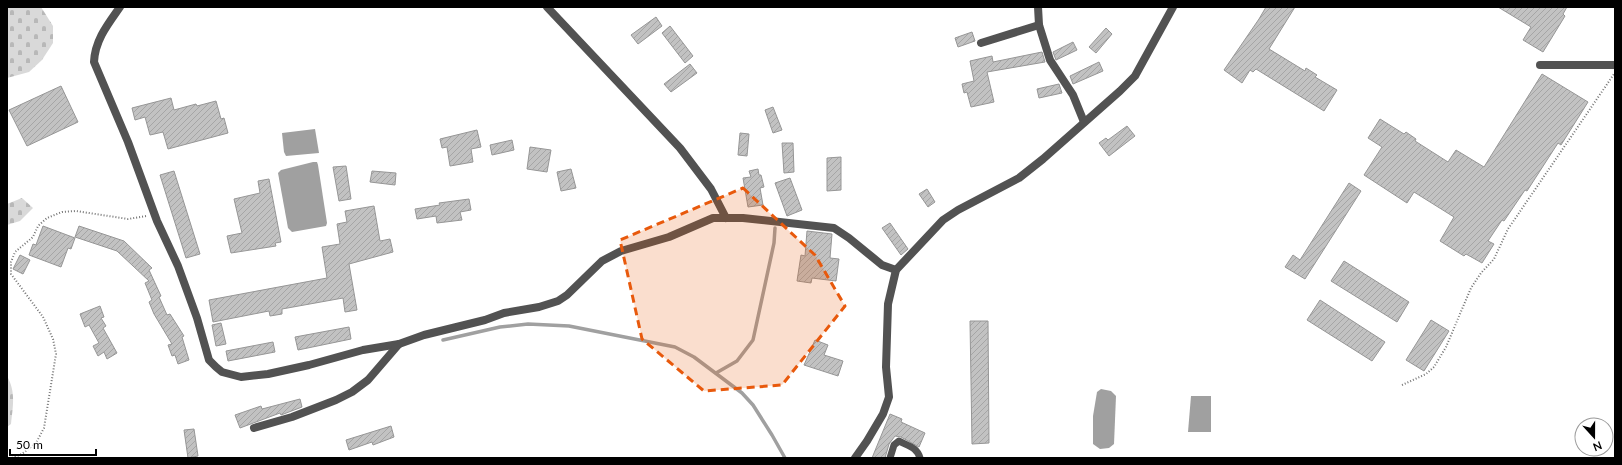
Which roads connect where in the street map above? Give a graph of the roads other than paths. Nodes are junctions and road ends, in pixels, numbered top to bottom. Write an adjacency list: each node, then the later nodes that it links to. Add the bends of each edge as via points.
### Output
1 (120, 7): 12 (street, via 94,50 94,62 178,266 209,360 222,372 241,377 268,374 363,350)
2 (547, 7): 10 (street, via 680,148 711,189)
3 (1038, 7): 5 (street)
4 (1173, 7): 9 (street, via 1135,76)
5 (1039, 25): 6 (street); 9 (street, via 1050,60 1072,95)
6 (981, 43)
7 (1540, 65): 8 (street)
8 (1615, 65)
9 (1084, 122): 11 (street, via 1019,178 943,220)
10 (726, 218): 11 (street, via 834,228 882,265); 12 (street, via 712,218 669,237 621,251 602,261 558,301 504,313)
11 (896, 270): 14 (street, via 888,304 886,367 889,397 883,414)
12 (399, 344): 13 (street, via 368,380 352,392 292,417)
13 (254, 428)
14 (855, 458)
15 (890, 458): 16 (lane, via 894,445 899,441 915,448)
16 (920, 458)

